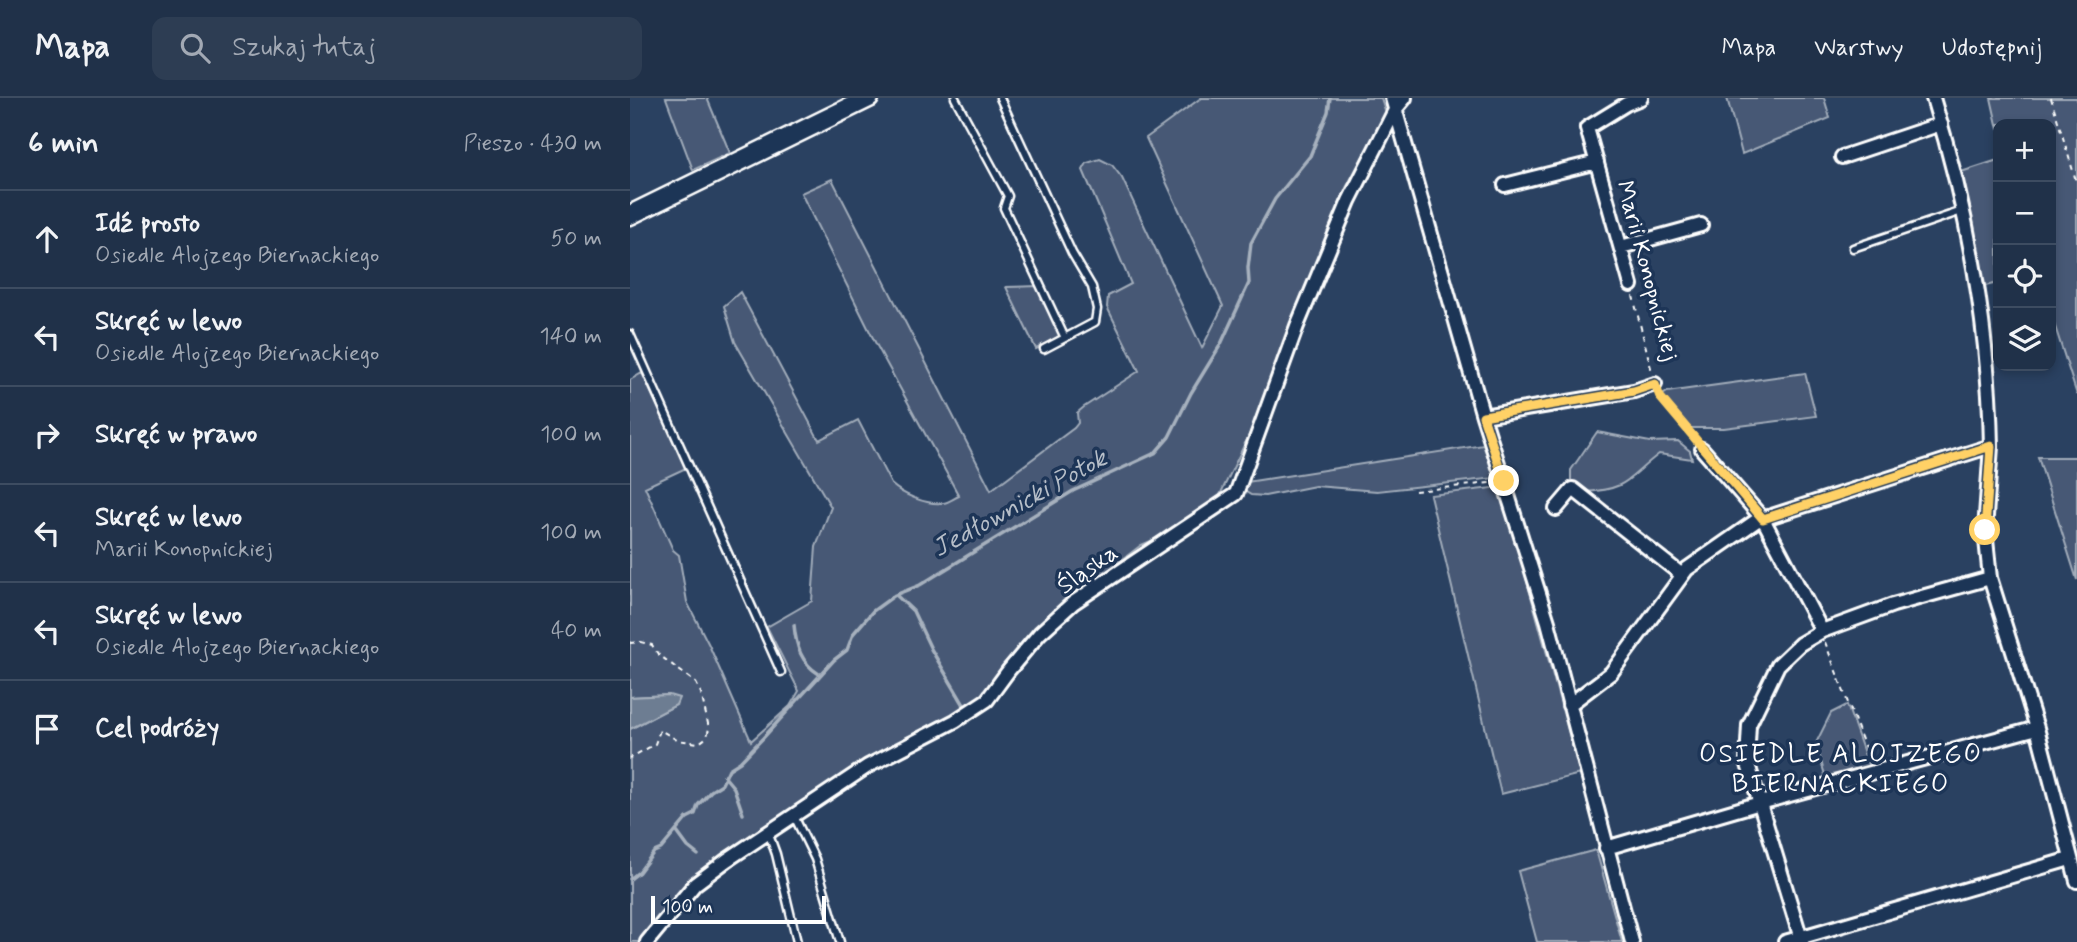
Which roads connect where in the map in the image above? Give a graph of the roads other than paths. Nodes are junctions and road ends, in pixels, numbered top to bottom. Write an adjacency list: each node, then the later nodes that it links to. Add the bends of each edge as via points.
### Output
1 (869, 98): 13 (main road)
2 (955, 98): 19 (lane, via 1008,196 1004,208)
3 (1000, 98): 19 (lane, via 1092,287 1095,322)
4 (1405, 98): 7 (street, Śląska)
5 (1641, 98): 10 (street, Marii Konopnickiej, via 1587,128)
6 (1933, 98): 8 (street)
7 (1394, 104): 22 (street); 34 (street, Śląska, via 1297,326 1236,494 1073,603 1040,633 987,700 868,766)
8 (1941, 124): 9 (street); 12 (street)
9 (1842, 157)
10 (1597, 162): 11 (street, Marii Konopnickiej); 15 (street, Marii Konopnickiej)
11 (1505, 185)
12 (1962, 211): 16 (lane); 23 (street, via 1973,256 1989,376)
13 (630, 215)
14 (1701, 225): 15 (street)
15 (1621, 247): 17 (street, Marii Konopnickiej)
16 (1853, 248)
17 (1631, 285)
18 (630, 334): 30 (lane)
19 (1065, 338): 20 (lane)
20 (1044, 349)
21 (1655, 384): 22 (street, Marii Konopnickiej)
22 (1483, 416): 31 (street)
23 (1991, 446): 26 (street); 28 (street, via 1985,530)
24 (1702, 449): 26 (street)
25 (1556, 509): 27 (street, via 1573,489)
26 (1763, 519): 27 (street); 29 (street)
27 (1682, 575): 31 (street, via 1611,673)
28 (1990, 578): 29 (street); 32 (street)
29 (1822, 631): 33 (street, via 1778,664 1749,725 1747,761)
30 (781, 672)
31 (1570, 705): 36 (street)
32 (2037, 728): 33 (street); 37 (street)
33 (1760, 803): 36 (street); 39 (street)
34 (794, 815): 35 (street, Śląska); 42 (lane, via 815,859)
35 (768, 832): 40 (street, Śląska, via 695,884); 41 (lane)
36 (1606, 848): 43 (street)
37 (2070, 859): 38 (street); 39 (street)
38 (2077, 881)
39 (1801, 940): 44 (street)
40 (648, 942)
41 (797, 942)
42 (840, 942)
43 (1632, 942)
44 (1785, 942)

